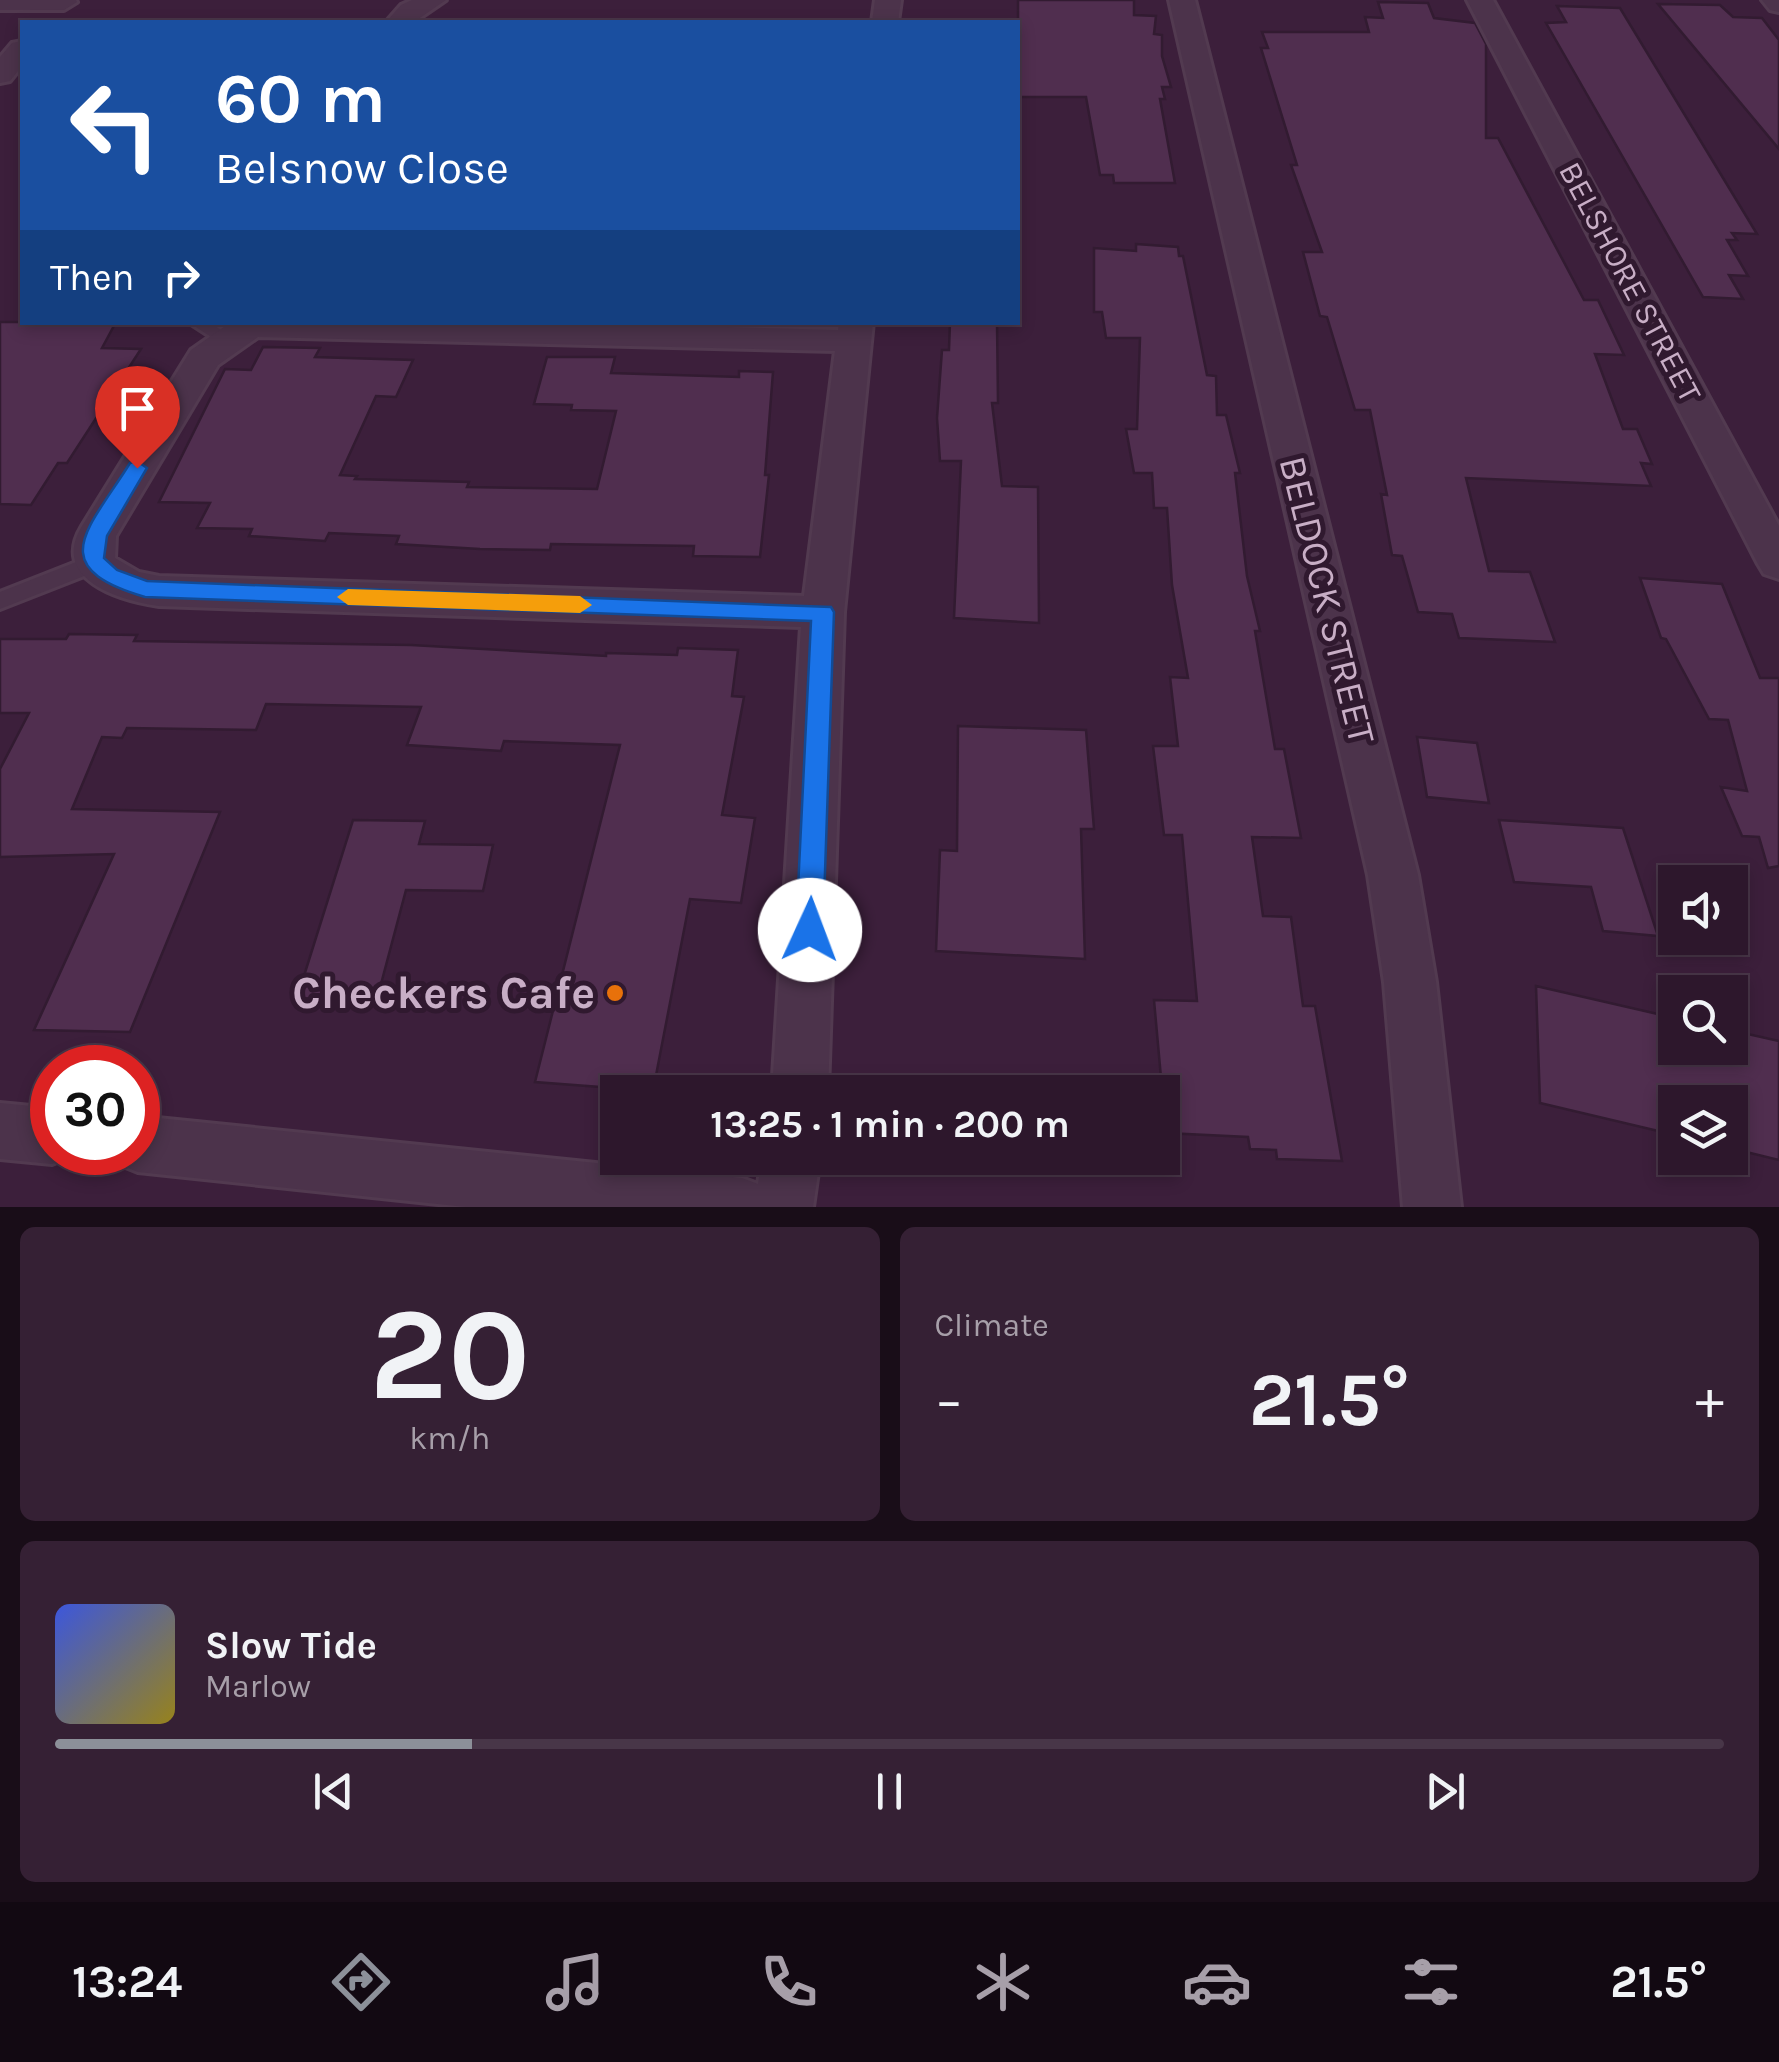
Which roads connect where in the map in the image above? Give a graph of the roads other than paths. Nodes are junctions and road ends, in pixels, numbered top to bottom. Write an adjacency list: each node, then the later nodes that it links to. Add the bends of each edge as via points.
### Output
1 (432, 0): 6 (street)
2 (1182, 0): 24 (street, BELDOCK STREET, via 1393,875)
3 (1480, 0): 14 (street, BELSHORE STREET)
4 (0, 2): 5 (street)
5 (59, 8)
6 (402, 20)
7 (20, 52): 8 (street)
8 (0, 75)
9 (264, 325): 11 (street)
10 (342, 325): 12 (street)
11 (211, 331): 13 (street, via 198,367 96,536)
12 (855, 332): 16 (street)
13 (94, 563): 15 (lane); 16 (street, via 132,586 158,591)
14 (1779, 564)
15 (0, 601)
16 (823, 612): 17 (street)
17 (801, 1075)
18 (0, 1131): 19 (street)
19 (30, 1134)
20 (160, 1146): 22 (street)
21 (789, 1175): 23 (street)
22 (742, 1207)
23 (784, 1207)
24 (1432, 1207)

